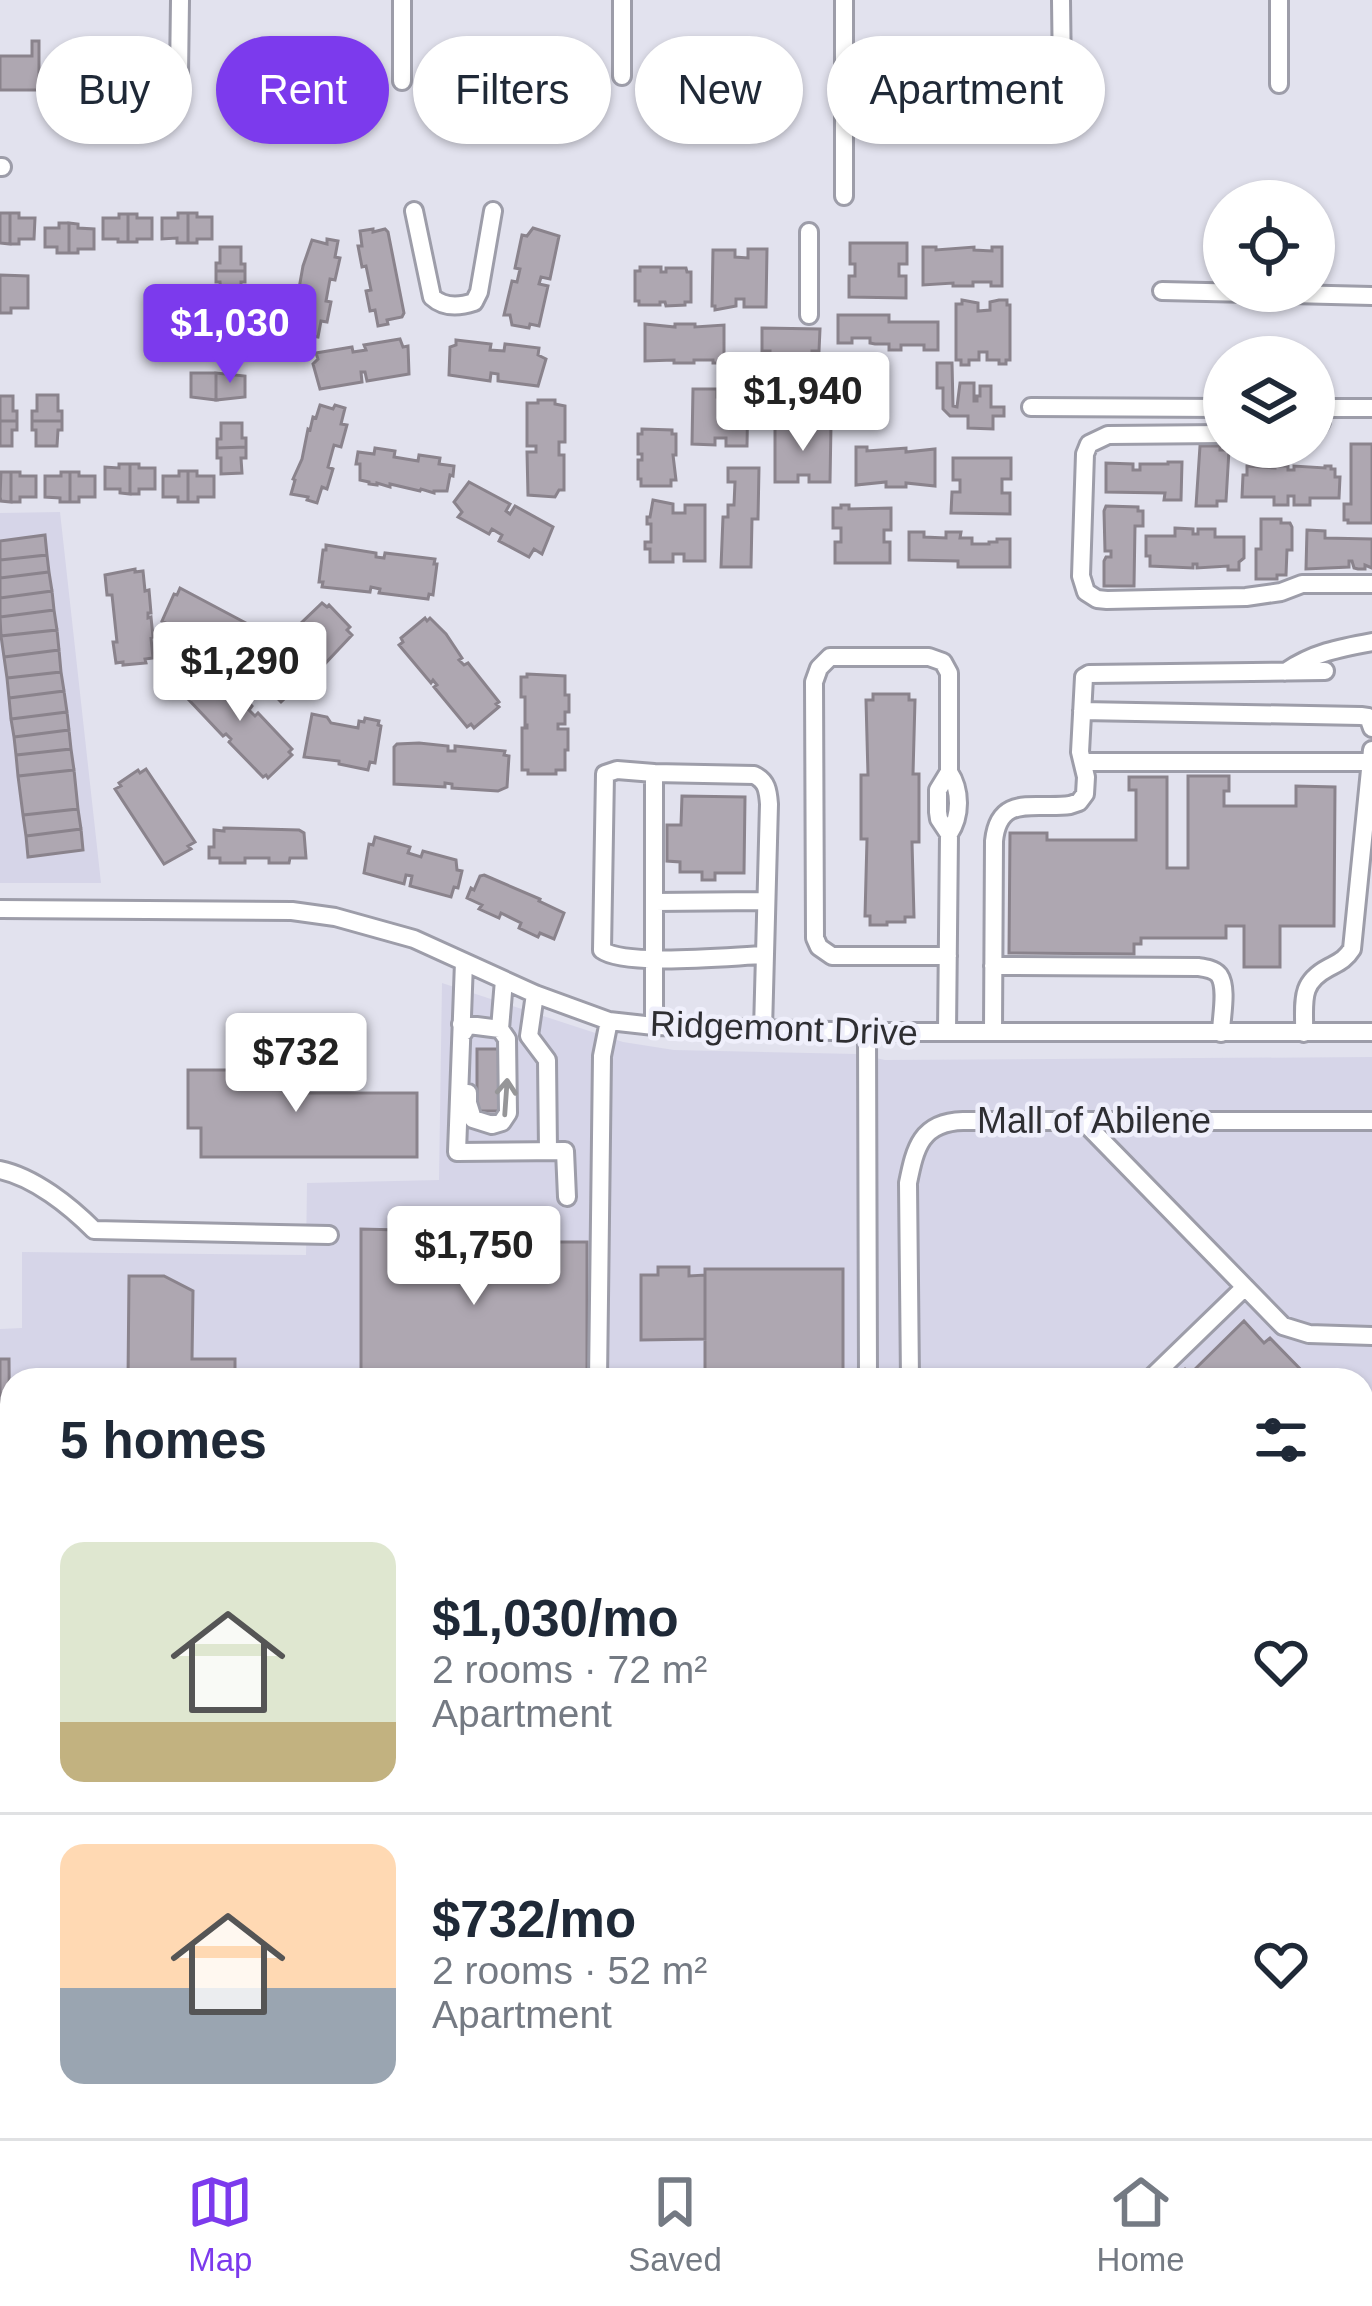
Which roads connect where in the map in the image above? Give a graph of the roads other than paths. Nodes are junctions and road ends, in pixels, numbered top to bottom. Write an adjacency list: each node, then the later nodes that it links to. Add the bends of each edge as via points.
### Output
1 (180, 0): 7 (street)
2 (402, 0): 10 (street)
3 (622, 0): 9 (street)
4 (844, 0): 12 (street)
5 (1060, 0): 8 (street)
6 (1279, 0): 11 (street)
7 (180, 36)
8 (1061, 36)
9 (622, 76)
10 (402, 81)
11 (1279, 84)
12 (844, 196)
13 (415, 211): 14 (street, via 432,297 463,306 479,292)
14 (493, 211)
15 (809, 232): 18 (street)
16 (1162, 291): 17 (street)
17 (1372, 296)
18 (808, 315)
19 (1031, 407): 20 (street)
20 (1203, 408)
21 (1335, 408): 22 (street)
22 (1372, 408)
23 (1203, 434): 24 (street, via 1108,434 1089,444 1086,592 1107,600 1231,598 1310,584)
24 (1372, 584)
25 (1372, 642): 27 (street, via 1307,656)
26 (1325, 671): 27 (street)
27 (1285, 672): 28 (street, via 1089,674)
28 (1082, 711): 29 (street, via 1361,716); 31 (street)
29 (1372, 728)
30 (1372, 750): 32 (street)
31 (1083, 762): 32 (street); 41 (street, via 1078,802 1014,808 998,822)
32 (1372, 762): 54 (street, via 1352,949 1308,982)
33 (654, 773): 34 (street, via 761,778 769,805); 35 (street); 39 (street, via 605,775 600,943 614,957)
34 (766, 901): 35 (street); 37 (street)
35 (654, 902): 39 (street)
36 (0, 909): 40 (street, Ridgemont Drive, via 292,911 386,930)
37 (765, 955): 39 (street); 48 (street)
38 (948, 956): 38 (street, via 950,834 939,819 938,790 949,772 950,673 929,657 836,656 814,682 815,938 832,956); 50 (street)
39 (654, 958): 46 (street)
40 (464, 962): 42 (street, Ridgemont Drive); 45 (street)
41 (993, 966): 51 (street); 53 (street, via 1213,970 1222,992)
42 (504, 980): 43 (street, Ridgemont Drive); 47 (street)
43 (535, 994): 44 (street, Ridgemont Drive); 57 (street, via 530,1036 547,1060)
44 (609, 1021): 46 (street, Ridgemont Drive); 63 (street)
45 (461, 1024): 47 (street); 47 (street, one-way to 47, via 468,1103 473,1119 492,1125 508,1113 507,1039); 57 (street, via 457,1152)
46 (654, 1026): 48 (street, Ridgemont Drive)
47 (500, 1029)
48 (763, 1030): 49 (street, Ridgemont Drive)
49 (867, 1031): 50 (street, Ridgemont Drive); 64 (street)
50 (947, 1032): 51 (street, Ridgemont Drive)
51 (993, 1032): 53 (street, Ridgemont Drive)
52 (1372, 1032): 54 (street, Ridgemont Drive)
53 (1220, 1033): 54 (street, Ridgemont Drive)
54 (1304, 1033)
55 (1082, 1120): 56 (street, Mall of Abilene); 61 (street); 65 (street, Mall of Abilene, via 952,1121 923,1135 908,1183)
56 (1372, 1121)
57 (548, 1151): 59 (street, via 565,1151)
58 (0, 1170): 60 (street, via 21,1175 94,1230)
59 (567, 1197)
60 (328, 1235)
61 (1245, 1287): 62 (street, via 1283,1326); 66 (street)
62 (1372, 1336)
63 (598, 1368)
64 (868, 1368)
65 (910, 1368)
66 (1161, 1368)

